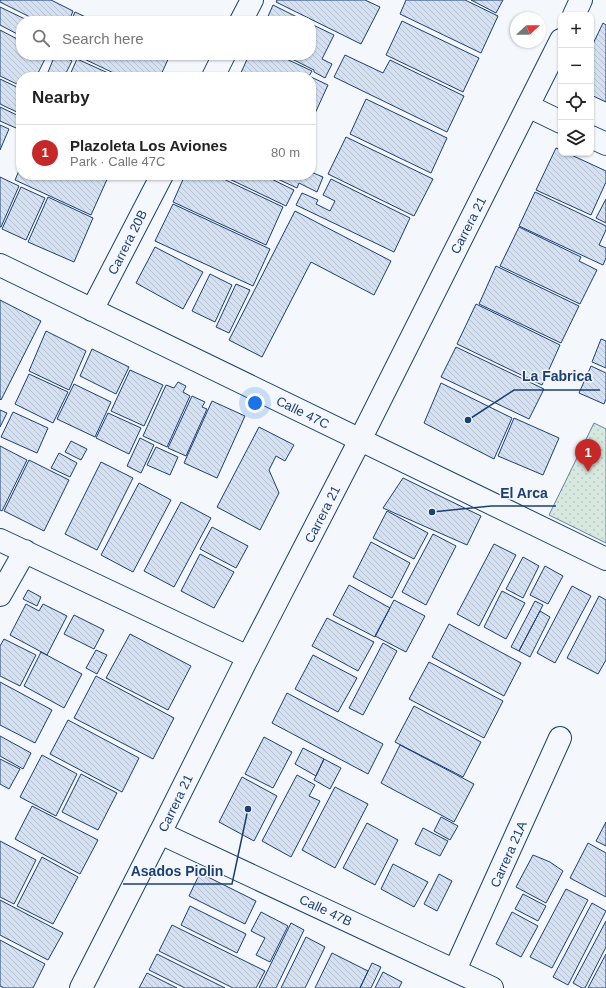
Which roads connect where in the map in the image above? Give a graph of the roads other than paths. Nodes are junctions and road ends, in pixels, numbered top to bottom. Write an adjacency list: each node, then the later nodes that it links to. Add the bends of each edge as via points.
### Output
1 (252, 0): 4 (street)
2 (581, 0): 3 (street)
3 (575, 12)
4 (244, 16)
5 (558, 46): 8 (street, Carrera 21)
6 (221, 60): 7 (street)
7 (215, 72)
8 (528, 106): 9 (street); 15 (street, Carrera 21)
9 (558, 121)
10 (594, 138): 11 (street)
11 (606, 144)
12 (159, 180): 14 (street, Carrera 20B)
13 (0, 265): 14 (street, Calle 47C)
14 (92, 310): 15 (street, Calle 47C)
15 (360, 440): 18 (street, Calle 47C); 20 (street, Carrera 21)
16 (0, 540): 17 (street)
17 (25, 551): 19 (street); 20 (street)
18 (606, 559)
19 (0, 595)
20 (248, 657): 22 (street, Carrera 21)
21 (560, 738): 23 (street, Carrera 21A)
22 (160, 833): 23 (street, Calle 47B); 24 (street, Carrera 21)
23 (455, 970): 25 (street, Calle 47B)
24 (81, 988)
25 (492, 988)

